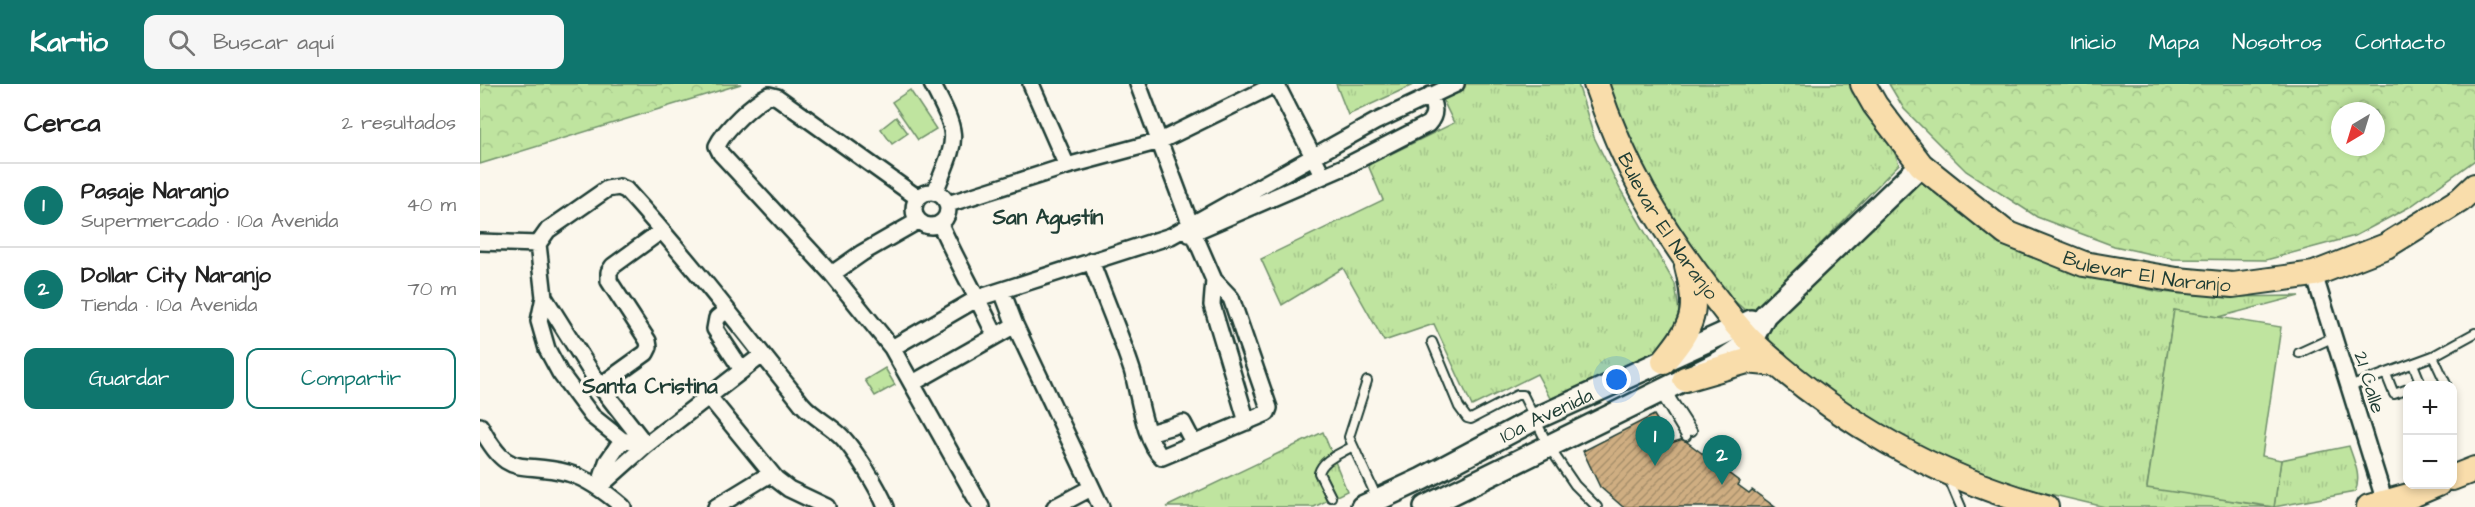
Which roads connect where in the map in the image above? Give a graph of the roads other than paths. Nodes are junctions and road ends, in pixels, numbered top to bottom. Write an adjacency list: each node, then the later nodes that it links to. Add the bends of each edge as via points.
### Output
1 (933, 84): 17 (street, via 946,107 954,144)
2 (1030, 84): 13 (street)
3 (1138, 84): 9 (street)
4 (1276, 84): 9 (street); 11 (street)
5 (1456, 84): 8 (street)
6 (1596, 84): 26 (main road, Bulevar El Naranjo, via 1637,184)
7 (1863, 84): 12 (main road, Bulevar El Naranjo)
8 (1430, 95): 10 (street); 14 (street, via 1435,109 1428,124)
9 (1160, 141): 13 (street); 22 (street)
10 (1332, 146): 11 (street); 14 (street)
11 (1312, 157): 15 (street); 22 (street)
12 (1921, 165): 29 (main road, Bulevar El Naranjo, via 2006,233 2084,264 2233,285); 36 (street, 10a Avenida)
13 (1067, 166): 19 (street)
14 (1344, 167): 15 (street)
15 (1323, 176): 22 (street)
16 (2475, 186): 29 (main road, Bulevar El Naranjo, via 2460,200 2386,246)
17 (935, 192): 18 (street); 19 (street)
18 (918, 198): 20 (street, via 914,208); 28 (street, via 777,98 770,95 760,99 721,136 717,146)
19 (948, 204): 21 (street, via 948,216)
20 (918, 220): 21 (street, via 928,226); 28 (street)
21 (940, 224): 33 (street)
22 (1192, 230): 27 (street); 30 (street)
23 (661, 231): 25 (street, via 626,190 615,186 548,231); 34 (street); 54 (street, via 609,272 609,280 649,346)
24 (480, 242): 25 (street)
25 (538, 244): 32 (street)
26 (1684, 258): 36 (main road, Bulevar El Naranjo); 45 (main road, via 1694,293 1693,311 1686,332)
27 (1091, 261): 31 (street); 62 (street, via 1132,370)
28 (832, 274): 41 (street)
29 (2314, 274): 39 (street, 21 Calle)
30 (1214, 280): 60 (street, via 1212,305); 60 (street, via 1231,298 1269,408 1267,413)
31 (1002, 291): 33 (street); 35 (street)
32 (544, 297): 54 (street); 64 (street, via 539,321 547,349 560,373 587,410)
33 (978, 298): 38 (street); 41 (street)
34 (727, 310): 43 (street); 48 (street, via 717,318 715,329)
35 (1015, 325): 38 (street); 75 (street)
36 (1744, 333): 45 (street, 10a Avenida); 46 (main road, Bulevar El Naranjo); 55 (street, 10a Avenida, via 1720,362)
37 (2475, 333): 44 (lane)
38 (995, 335): 53 (street)
39 (2334, 337): 42 (lane); 56 (street, 21 Calle)
40 (1432, 342): 59 (lane, via 1467,418 1520,394 1526,398)
41 (892, 348): 53 (street)
42 (2299, 353)
43 (762, 355): 48 (street); 85 (street, via 807,411 846,441)
44 (2433, 356): 47 (lane); 52 (lane)
45 (1664, 361): 59 (street, 10a Avenida)
46 (1777, 364): 55 (main road, via 1747,361); 70 (main road, Bulevar El Naranjo, via 1854,423)
47 (2413, 364): 49 (lane); 51 (lane)
48 (742, 370): 58 (street)
49 (2386, 374): 56 (lane); 57 (lane, via 2394,394)
50 (1367, 381): 67 (lane, via 1348,437)
51 (2418, 381)
52 (2445, 381)
53 (913, 383): 86 (street)
54 (600, 386): 66 (street)
55 (1670, 387): 63 (lane); 68 (street, 10a Avenida)
56 (2349, 387): 81 (street, 21 Calle)
57 (2403, 391)
58 (710, 398): 66 (street); 71 (street)
59 (1535, 419): 68 (lane); 73 (street, 10a Avenida)
60 (1247, 422): 65 (street)
61 (480, 426): 74 (street, via 495,453 507,462 568,473)
62 (1149, 433): 65 (street, via 1184,423); 65 (street, via 1162,457)
63 (1689, 433)
64 (622, 440): 66 (street); 74 (street, via 607,462)
65 (1194, 444)
66 (646, 445): 74 (street)
67 (1352, 447): 77 (lane, via 1319,469); 79 (lane)
68 (1549, 447): 80 (street, 10a Avenida); 89 (lane, via 1575,485)
69 (2475, 469): 72 (main road)
70 (1945, 472): 78 (main road, Bulevar El Naranjo); 90 (lane)
71 (770, 474): 83 (street); 84 (street, via 789,489)
72 (2457, 476)
73 (1422, 479): 79 (street, 10a Avenida); 80 (street)
74 (599, 487): 82 (street)
75 (1091, 488): 87 (street); 88 (street)
76 (2426, 489): 81 (main road)
77 (1331, 497)
78 (2006, 502): 91 (main road, Bulevar El Naranjo)
79 (1370, 503)
80 (1429, 505)
81 (2377, 505)
82 (623, 507)
83 (716, 507)
84 (827, 507)
85 (886, 507)
86 (981, 507)
87 (1055, 507)
88 (1101, 507)
89 (1597, 507)
90 (1962, 507)
91 (2046, 507)

